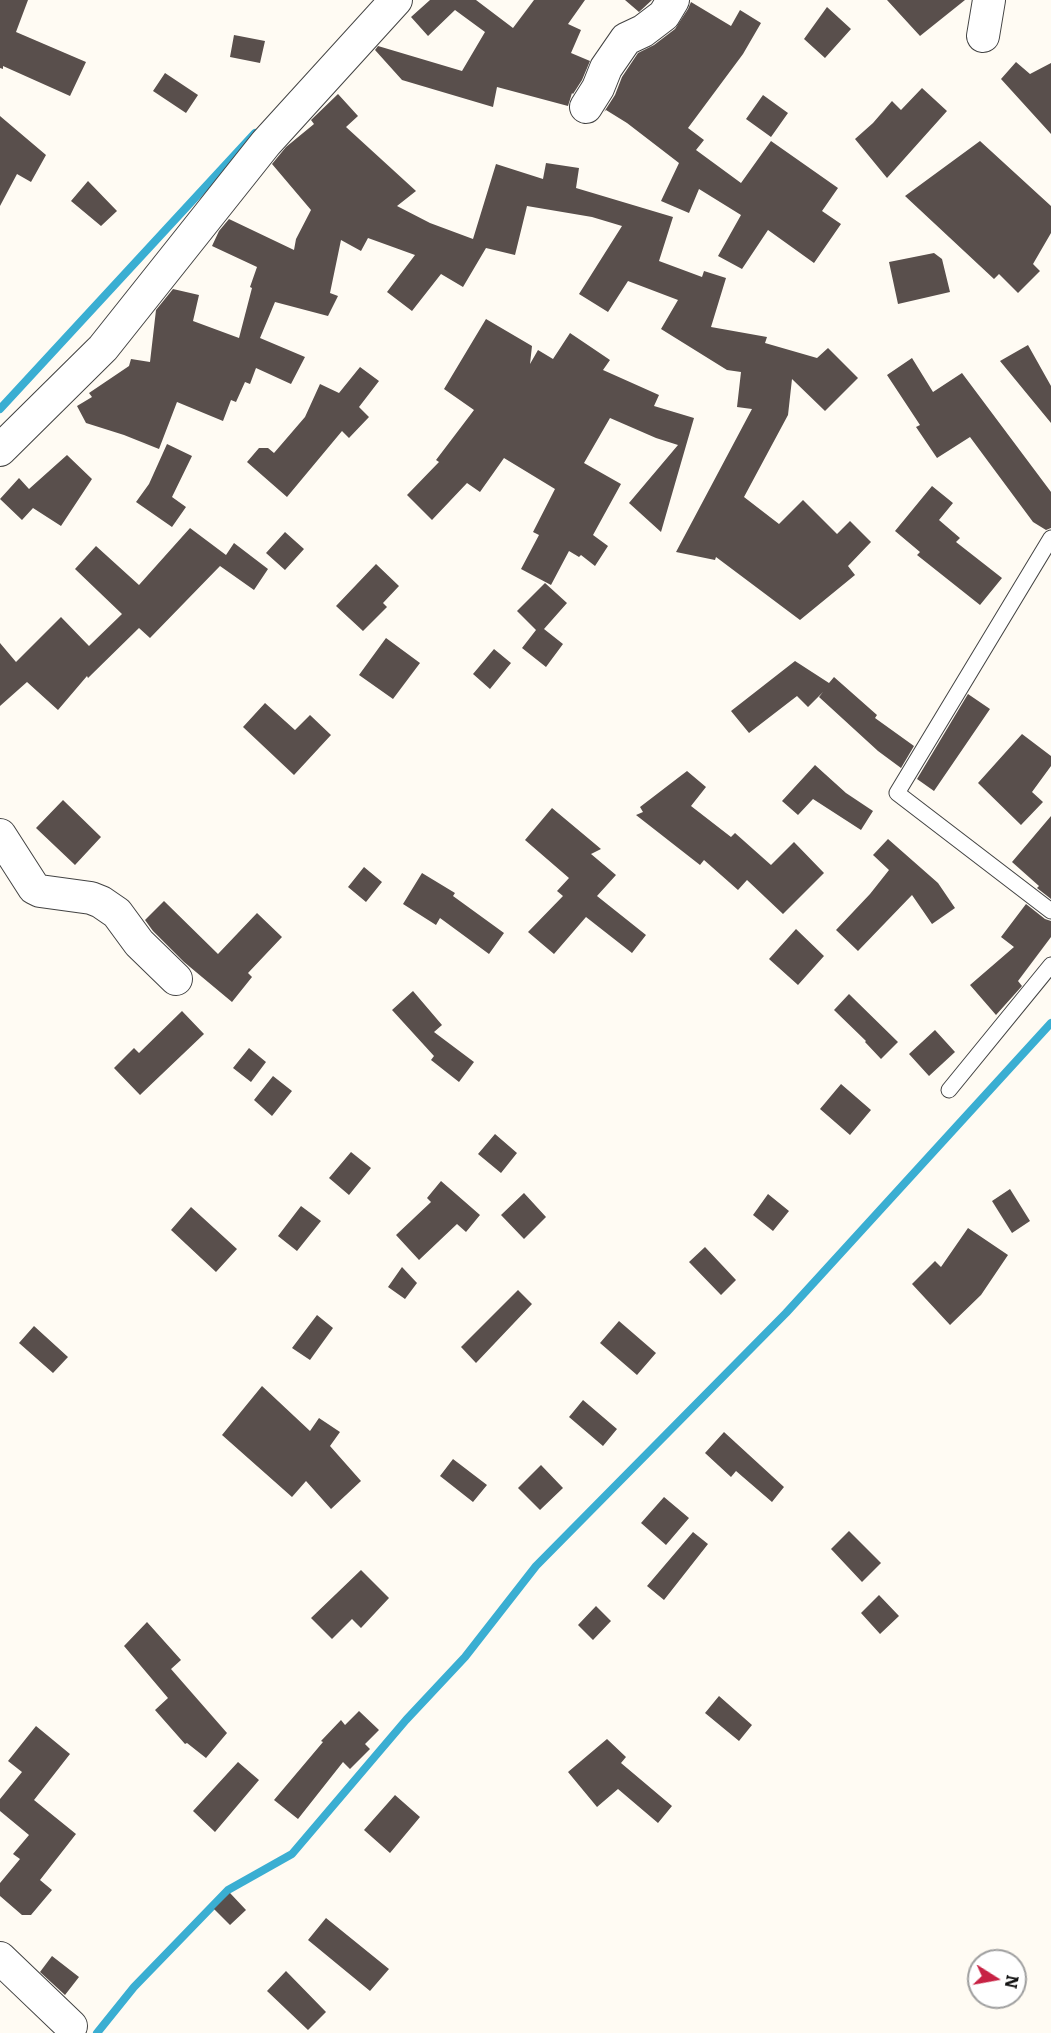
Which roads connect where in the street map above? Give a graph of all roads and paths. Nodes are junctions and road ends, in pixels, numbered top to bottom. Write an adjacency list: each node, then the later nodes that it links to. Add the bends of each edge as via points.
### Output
1 (396, 0): 6 (street, via 266,142 103,348)
2 (673, 0): 5 (street, via 664,15 626,39)
3 (989, 0): 4 (street)
4 (983, 36)
5 (586, 107)
6 (0, 450)
7 (1051, 538): 9 (lane, via 897,793)
8 (0, 835): 11 (street, via 34,888 101,902 117,913 139,943)
9 (1051, 911)
10 (1051, 965): 12 (lane)
11 (176, 979)
12 (949, 1090)
13 (0, 1958): 14 (street)
14 (71, 2026)

